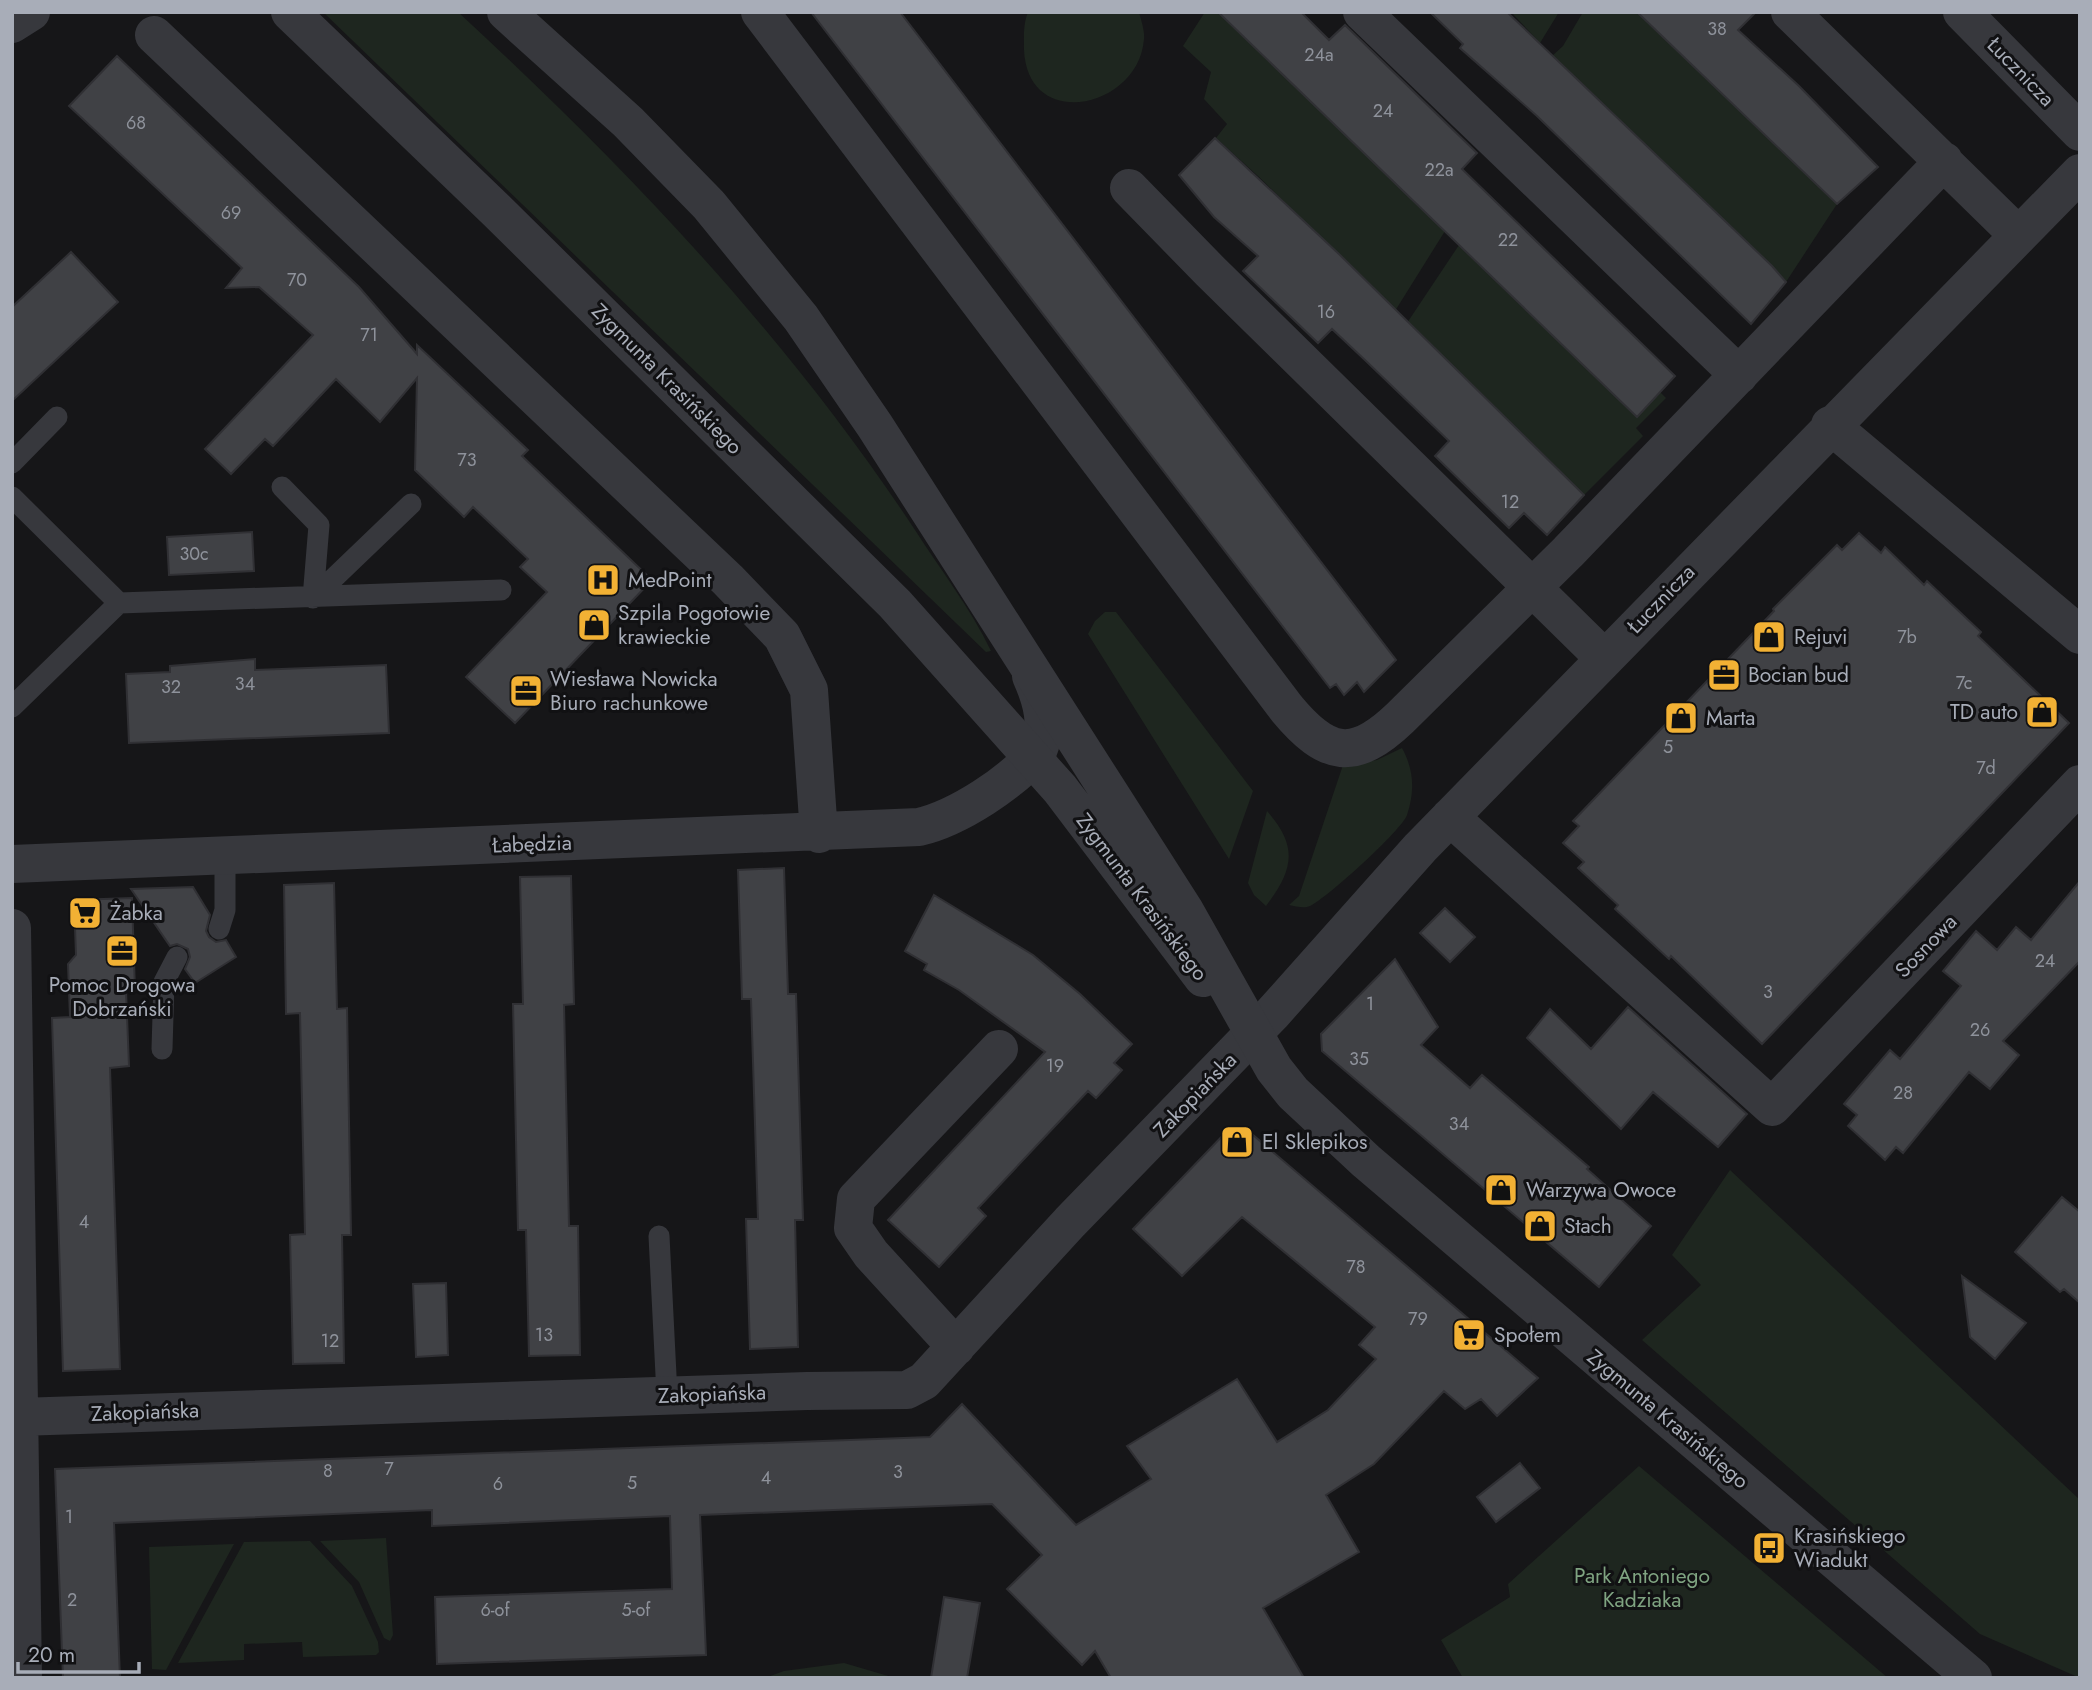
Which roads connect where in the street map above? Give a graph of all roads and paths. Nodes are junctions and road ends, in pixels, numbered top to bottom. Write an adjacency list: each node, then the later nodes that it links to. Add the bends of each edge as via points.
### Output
1 (31, 12): 8 (street)
2 (290, 12): 30 (street, Zygmunta Krasińskiego, via 895,604)
3 (506, 12): 27 (street, Zygmunta Krasińskiego, via 628,122 709,205 763,270 875,426)
4 (760, 12): 22 (street, via 1308,734 1333,747 1351,748 1377,740)
5 (1362, 12): 15 (street)
6 (1790, 12): 11 (street)
7 (1962, 12): 10 (street, Łucznicza)
8 (12, 24)
9 (154, 35): 34 (street, via 782,636 810,690)
10 (2080, 132)
11 (1944, 161): 14 (street); 15 (street)
12 (2080, 173): 14 (street, Łucznicza)
13 (1129, 188): 22 (street)
14 (2018, 235): 17 (street, Łucznicza)
15 (1739, 375): 22 (street)
16 (57, 417): 18 (lane)
17 (1830, 425): 26 (street); 28 (street, Łucznicza)
18 (12, 463)
19 (282, 486): 24 (lane, via 319,525)
20 (12, 497): 25 (lane)
21 (411, 504): 24 (lane)
22 (1533, 588): 28 (street)
23 (501, 590): 24 (lane)
24 (313, 597): 25 (lane)
25 (119, 603): 29 (lane)
26 (2080, 635)
27 (1020, 656): 30 (street, Zygmunta Krasińskiego, via 1043,710 1042,741); 32 (street, Zygmunta Krasińskiego)
28 (1604, 658): 33 (street, Łucznicza)
29 (12, 707)
30 (1032, 759): 32 (street, Zygmunta Krasińskiego, via 1062,758); 34 (street, Łabędzia, via 966,810 940,822); 40 (street, Zygmunta Krasińskiego, via 1103,843 1192,966)
31 (2080, 785): 33 (street, Sosnowa, via 1772,1107)
32 (1111, 796): 40 (street, Zygmunta Krasińskiego, via 1211,953)
33 (1450, 817): 40 (street, Łucznicza)
34 (819, 834): 35 (street, Łabędzia)
35 (225, 856): 36 (street, Łabędzia); 38 (lane, via 225,910)
36 (12, 864)
37 (12, 928): 46 (street)
38 (219, 929)
39 (177, 957): 41 (lane, via 164,982)
40 (1253, 1035): 44 (street, Zakopiańska, via 1070,1222); 48 (street, Zygmunta Krasińskiego, via 1282,1081 1356,1153)
41 (162, 1049)
42 (999, 1049): 44 (street, via 856,1199 853,1228)
43 (659, 1236): 45 (lane)
44 (956, 1347): 45 (street, Zakopiańska, via 924,1381 907,1390)
45 (667, 1395): 46 (street, Zakopiańska)
46 (19, 1417): 47 (street)
47 (23, 1678)
48 (1972, 1678)

